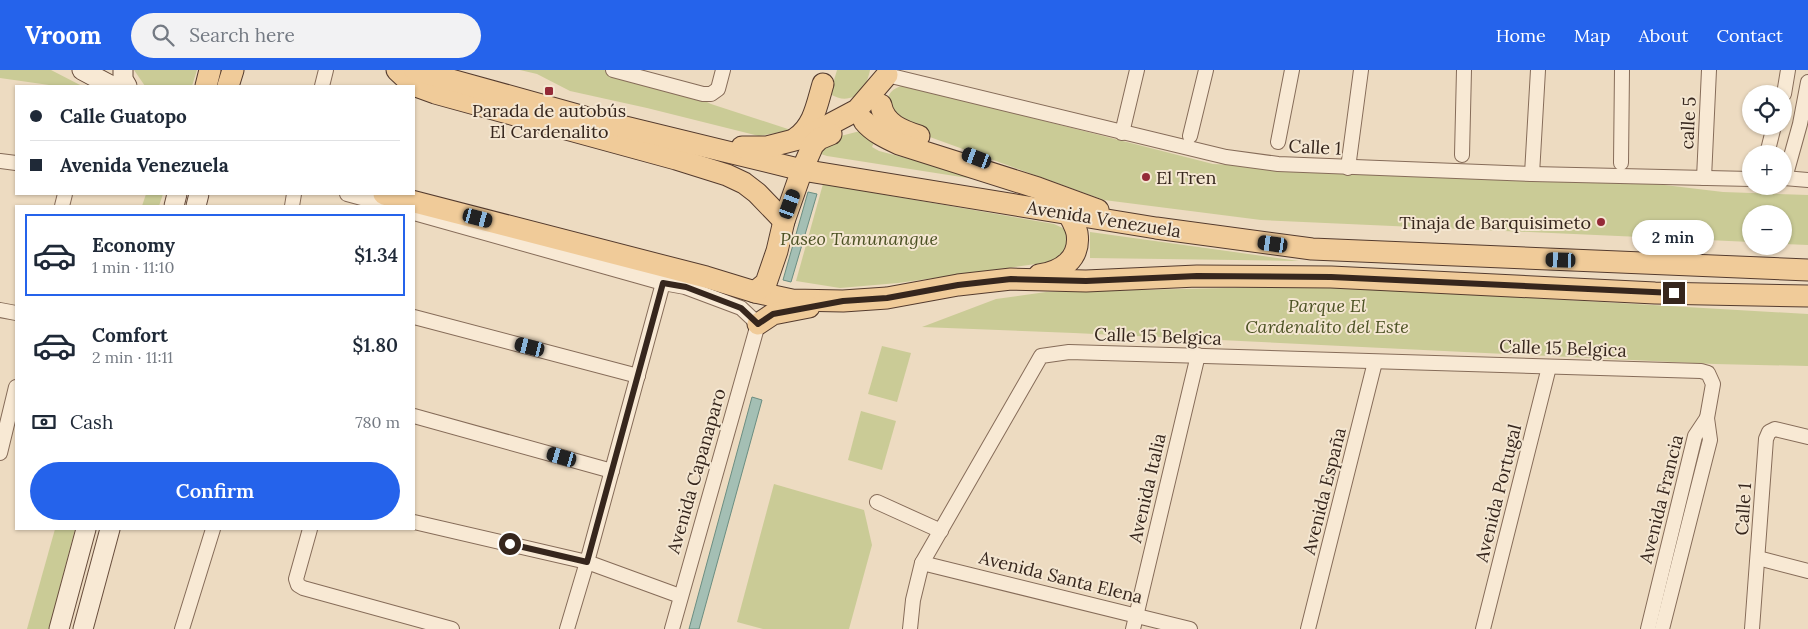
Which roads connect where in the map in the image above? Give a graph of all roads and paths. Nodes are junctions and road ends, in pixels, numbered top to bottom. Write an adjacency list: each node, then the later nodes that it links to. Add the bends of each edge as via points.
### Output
1 (82, 70): 22 (street)
2 (123, 70): 23 (street)
3 (210, 70): 24 (main road)
4 (233, 70): 25 (main road)
5 (326, 70): 26 (street)
6 (397, 70): 27 (main road)
7 (415, 70): 31 (main road, Avenida Venezuela)
8 (613, 70): 9 (street, via 703,94 711,94 718,89)
9 (723, 70)
10 (1137, 70): 33 (street)
11 (1206, 70): 34 (street)
12 (1292, 70): 36 (street, Calle 1)
13 (1361, 70): 42 (street)
14 (1464, 70): 38 (street)
15 (1538, 70): 44 (street)
16 (1622, 70): 41 (street)
17 (1709, 70): 45 (street, calle 5)
18 (1788, 70): 28 (street)
19 (887, 73): 30 (main road); 33 (street, Calle 1); 35 (main road, via 857,110 806,137)
20 (825, 77): 35 (main road, via 812,120 804,133)
21 (1808, 82): 37 (street)
22 (110, 85)
23 (126, 85)
24 (206, 85)
25 (228, 85)
26 (322, 85)
27 (413, 85)
28 (1786, 85)
29 (415, 86): 56 (main road, via 727,175 757,193)
30 (881, 105): 32 (main road); 49 (main road, via 887,119 905,132 977,158)
31 (592, 119): 35 (main road, via 653,127 745,148); 43 (main road, Avenida Venezuela)
32 (864, 121): 43 (main road, via 818,139); 49 (main road, via 899,144)
33 (1122, 133): 42 (street, Calle 1, via 1226,157)
34 (1190, 136)
35 (790, 141)
36 (1278, 142)
37 (1792, 151)
38 (1462, 155)
39 (0, 162): 40 (street)
40 (15, 163)
41 (1621, 163)
42 (1348, 168): 44 (street, Calle 1)
43 (802, 170): 55 (main road, Avenida Venezuela); 56 (main road)
44 (1532, 174): 45 (street, Calle 1)
45 (1704, 178): 46 (street, Calle 1)
46 (1742, 178)
47 (1792, 179): 48 (street)
48 (1808, 180)
49 (1038, 188): 52 (main road)
50 (351, 195): 53 (street)
51 (388, 195): 61 (main road)
52 (1059, 195): 55 (main road); 57 (main road)
53 (387, 205)
54 (415, 212): 60 (street)
55 (1069, 214): 57 (main road, Avenida Venezuela); 59 (main road, via 1077,233 1072,259 1053,273)
56 (784, 221): 61 (main road, via 766,283)
57 (1156, 228): 58 (main road, Avenida Venezuela, via 1312,249)
58 (1808, 270)
59 (1011, 279): 62 (main road, via 1331,277 1655,293); 63 (main road, via 887,298)
60 (663, 283): 67 (street, via 686,287 741,308); 71 (street)
61 (755, 292): 63 (main road, via 792,300)
62 (1808, 296)
63 (843, 301): 67 (main road, via 773,314)
64 (0, 310): 65 (street)
65 (15, 313)
66 (415, 317): 71 (street)
67 (758, 324): 89 (street, Avenida Capanaparo)
68 (1198, 355): 69 (street, Calle 15 Belgica); 84 (street, Calle 15 Belgica, via 1069,352 1041,356); 90 (street, Avenida Italia)
69 (1375, 362): 70 (street, Calle 15 Belgica); 99 (street, Avenida España)
70 (1549, 367): 74 (street, Calle 15 Belgica, via 1708,373 1713,384); 100 (street, Avenida Portugal)
71 (638, 376): 77 (street)
72 (15, 391): 76 (street)
73 (415, 416): 77 (street)
74 (1707, 418): 101 (street, Avenida Francia, via 1695,436); 102 (street, Avenida Francia, via 1710,440)
75 (1808, 437): 85 (street, Calle 1, via 1775,429 1769,432)
76 (0, 453)
77 (612, 471): 86 (street)
78 (877, 502): 84 (street)
79 (415, 522): 86 (street)
80 (86, 530): 91 (street)
81 (110, 530): 92 (street)
82 (213, 530): 93 (street)
83 (310, 530): 94 (street, via 296,579 298,585)
84 (940, 531): 87 (street, Calle 15 Belgica)
85 (1758, 558): 88 (street); 103 (street, Calle 1)
86 (587, 562): 89 (street); 95 (street)
87 (922, 563): 90 (street, Avenida Santa Elena); 97 (street, Calle 15 Belgica)
88 (1808, 570)
89 (680, 596): 96 (street, Avenida Capanaparo)
90 (1135, 622): 98 (street, Avenida Santa Elena)
91 (59, 629)
92 (83, 629)
93 (182, 629)
94 (452, 629)
95 (567, 629)
96 (672, 629)
97 (910, 629)
98 (1190, 629)
99 (1308, 629)
100 (1482, 629)
101 (1648, 629)
102 (1662, 629)
103 (1752, 629)

